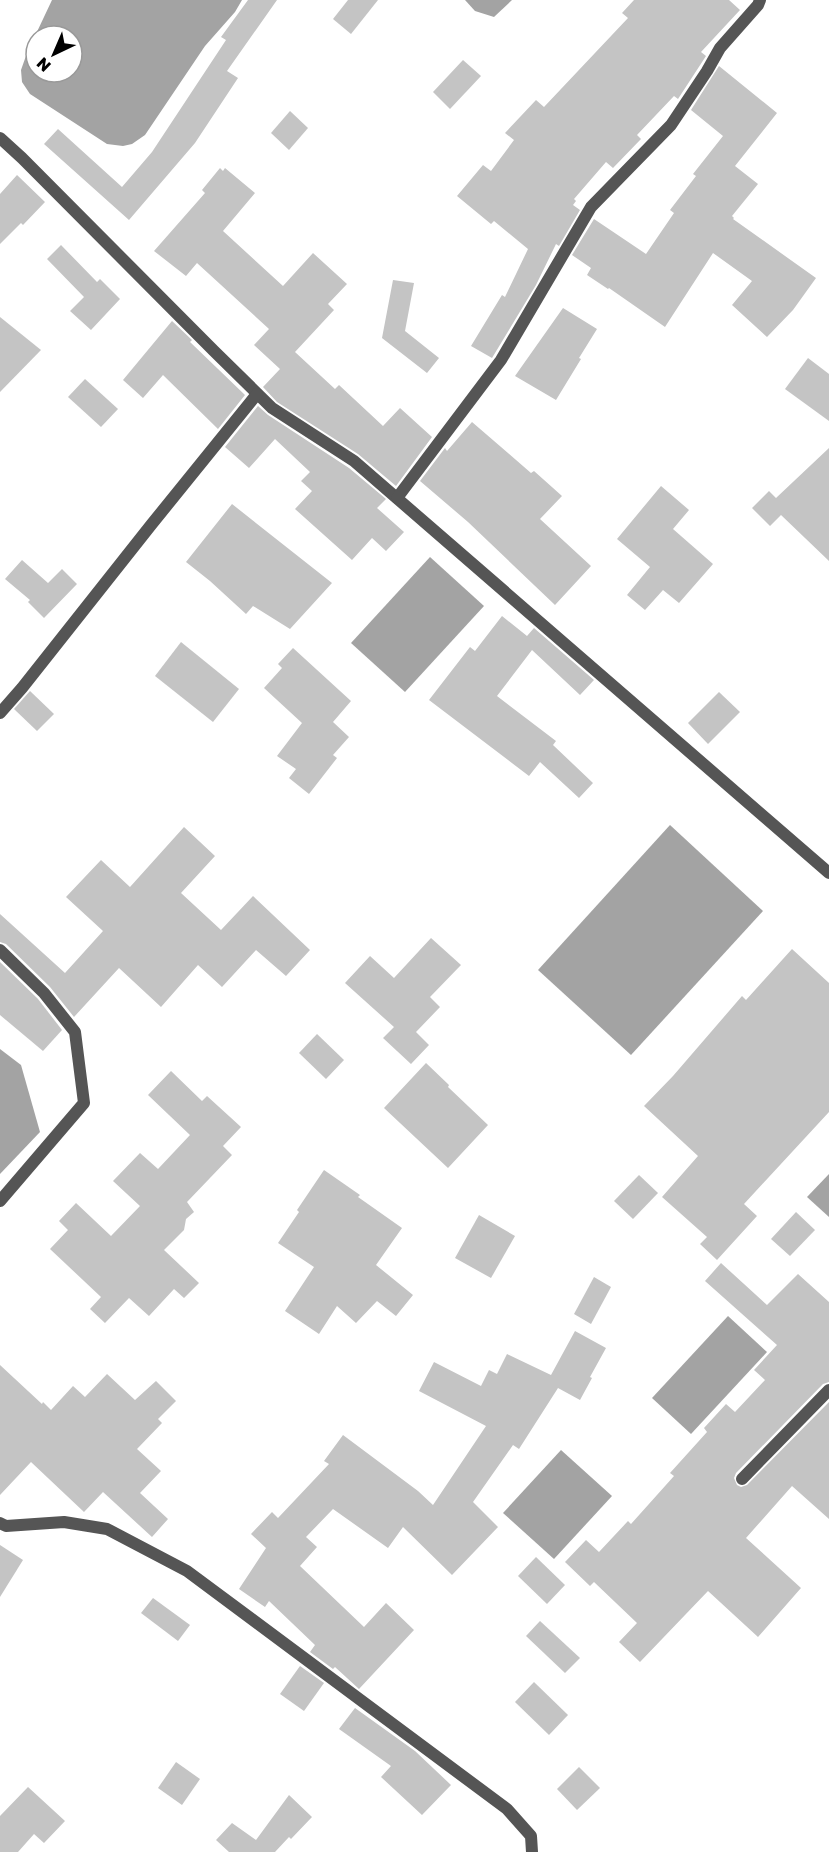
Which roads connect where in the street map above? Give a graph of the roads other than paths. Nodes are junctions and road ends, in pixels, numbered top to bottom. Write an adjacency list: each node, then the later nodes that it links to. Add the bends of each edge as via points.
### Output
1 (760, 0): 4 (street, via 720,48 671,124 591,207 501,360)
2 (0, 138): 3 (street)
3 (258, 394): 4 (street, via 272,408 354,461); 5 (street)
4 (397, 498): 6 (street)
5 (0, 713)
6 (829, 873)
7 (0, 950): 8 (street, via 44,993 75,1032 84,1102)
8 (0, 1201)
9 (829, 1389): 10 (street)
10 (742, 1479)
11 (0, 1523): 12 (street, via 6,1526 64,1522 107,1529 187,1571 507,1809 531,1836)
12 (532, 1852)

